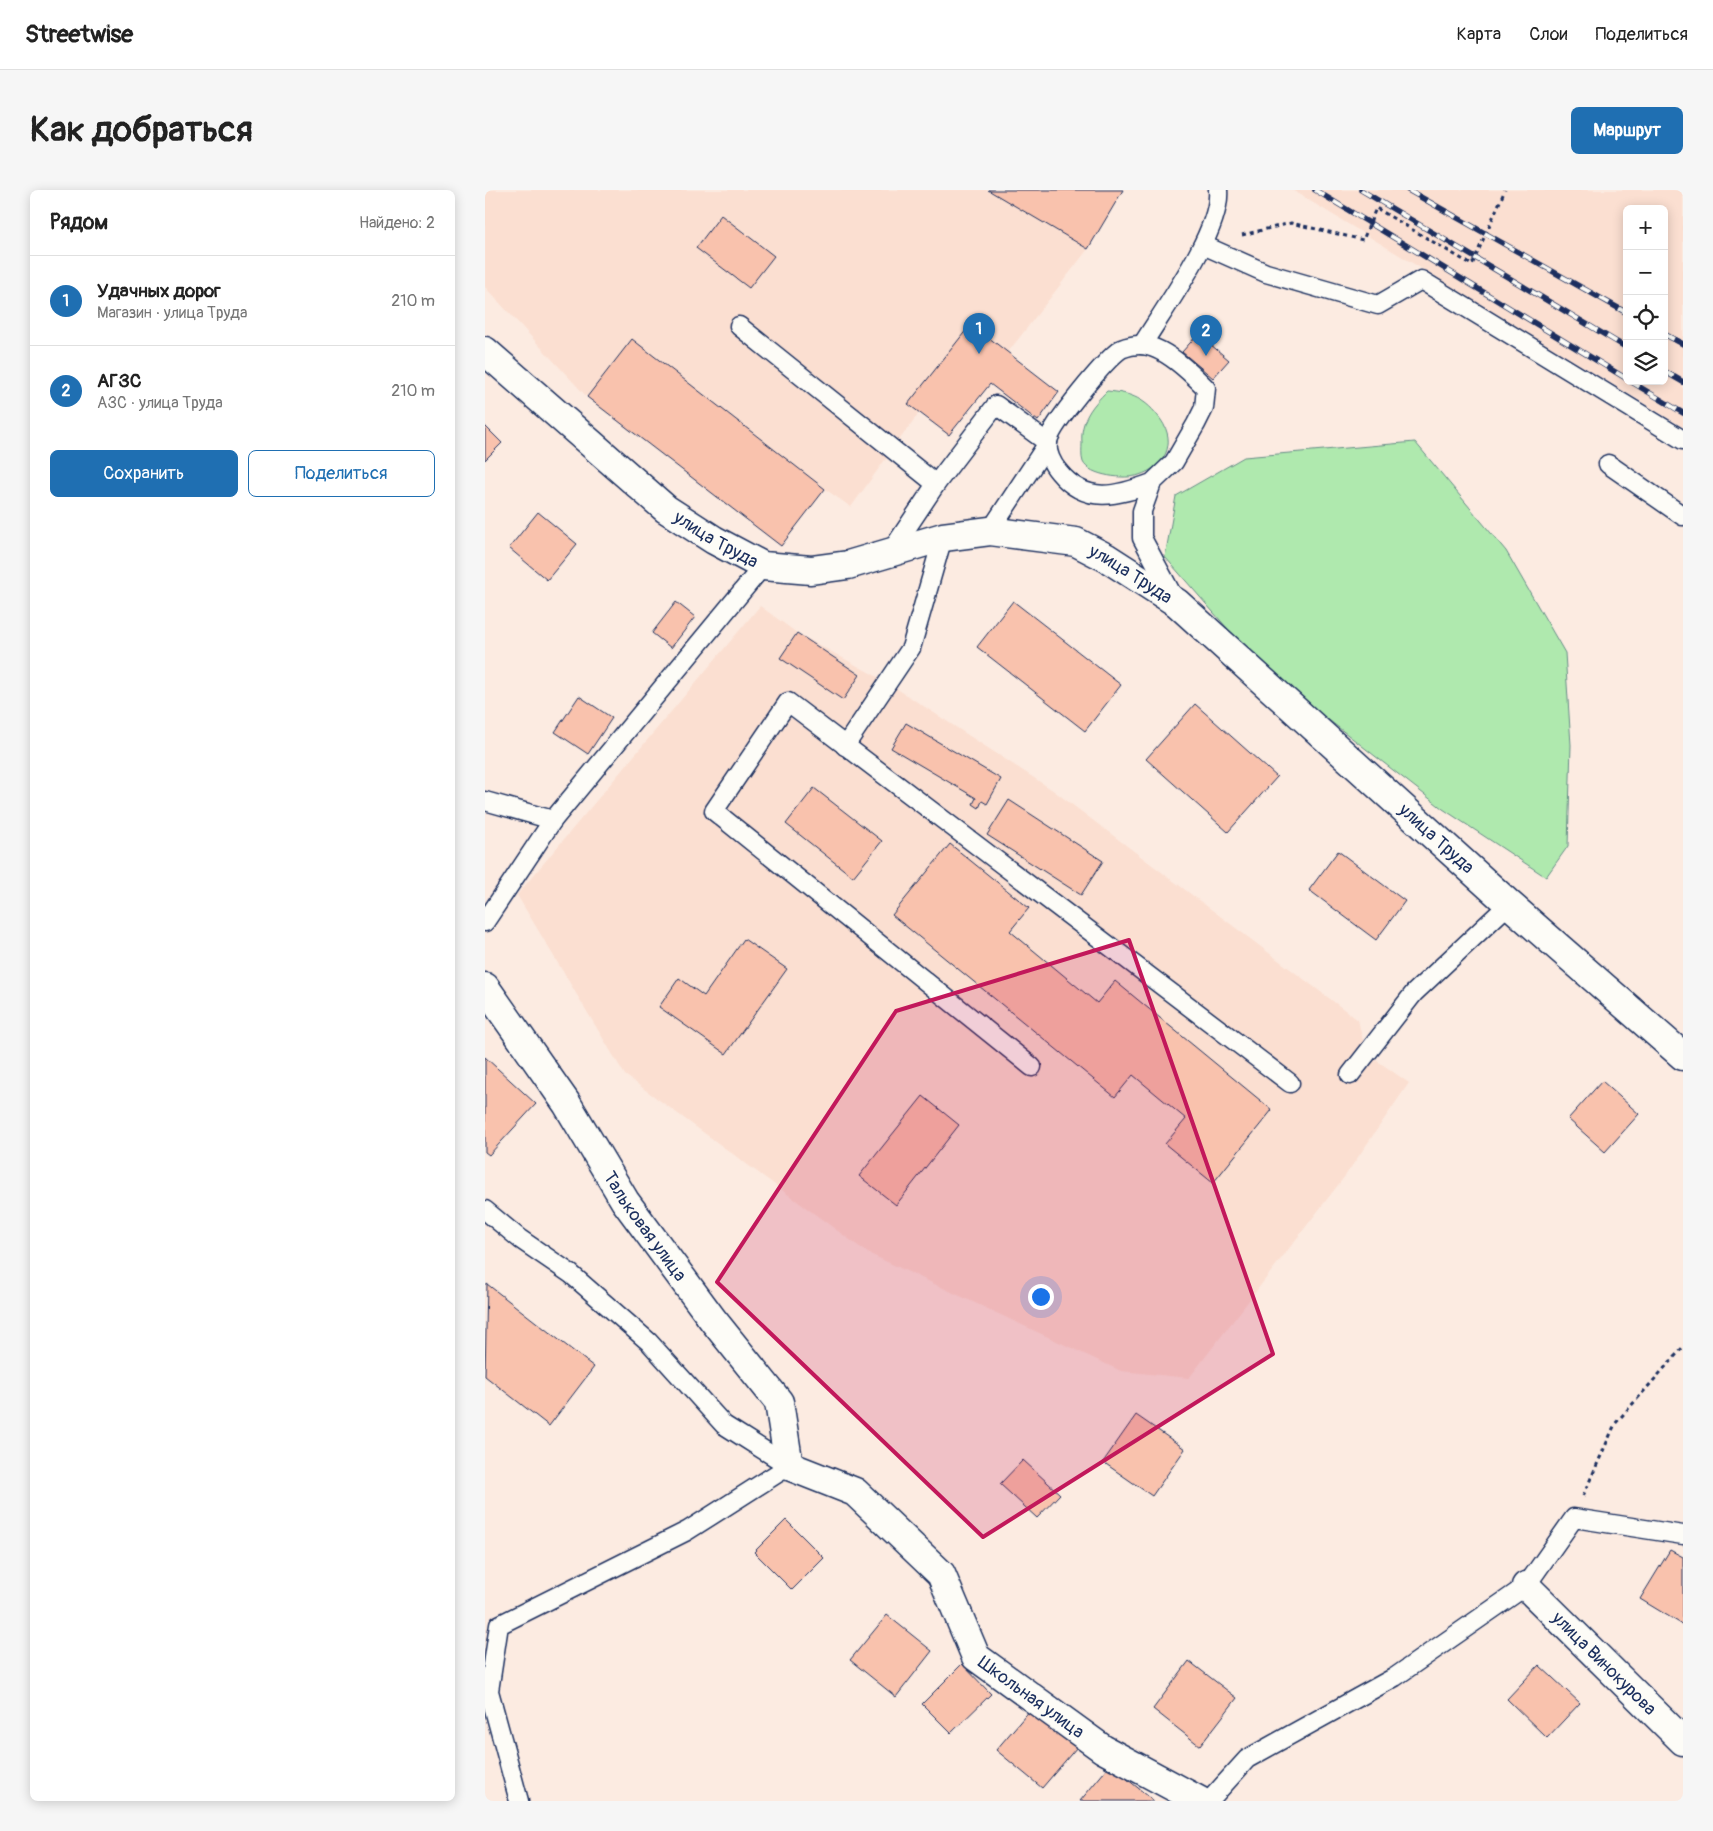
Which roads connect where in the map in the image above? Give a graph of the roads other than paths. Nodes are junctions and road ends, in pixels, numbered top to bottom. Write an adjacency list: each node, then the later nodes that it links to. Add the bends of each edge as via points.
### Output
1 (1218, 190): 2 (lane, via 1219,202)
2 (1203, 245): 4 (lane); 6 (lane, via 1267,272 1378,305 1421,280)
3 (739, 326): 10 (lane)
4 (1142, 345): 7 (lane, via 1123,348 1107,362 1052,429); 9 (lane, via 1177,361 1206,388 1204,408 1196,424 1174,462)
5 (485, 351): 15 (main road, улица Труда, via 666,509)
6 (1683, 440)
7 (1048, 443): 9 (lane, via 1051,463 1078,490 1101,496 1122,494); 10 (lane, via 996,405); 12 (lane)
8 (1608, 464): 11 (lane)
9 (1152, 483): 16 (lane, via 1142,511 1142,538)
10 (936, 484): 14 (lane)
11 (1683, 516)
12 (990, 531): 13 (main road, улица Труда); 16 (main road, улица Труда, via 1076,542)
13 (943, 537): 14 (main road, улица Труда); 17 (lane, via 911,648)
14 (890, 553): 15 (main road, улица Труда, via 848,565 811,570)
15 (763, 566): 19 (lane)
16 (1177, 603): 20 (main road, улица Труда)
17 (845, 746): 24 (lane, via 788,702 714,811); 26 (lane)
18 (485, 801): 19 (lane)
19 (553, 820): 21 (lane)
20 (1509, 904): 23 (main road, улица Труда); 25 (lane, via 1414,992)
21 (485, 922)
22 (485, 987): 28 (main road, Тальковая улица, via 567,1104 625,1201 713,1320 779,1402)
23 (1683, 1056)
24 (1032, 1067)
25 (1350, 1075)
26 (1289, 1083)
27 (485, 1210): 28 (lane, via 571,1274 649,1342 724,1426)
28 (789, 1466): 32 (lane, via 687,1531 499,1625 489,1690); 33 (main road, Школьная улица, via 855,1492 941,1574 976,1656 1103,1748)
29 (1683, 1535): 30 (lane, via 1574,1518)
30 (1526, 1586): 31 (main road, улица Винокурова); 34 (lane, via 1395,1677 1247,1759)
31 (1683, 1741)
32 (519, 1801)
33 (1200, 1801)
34 (1209, 1801)

